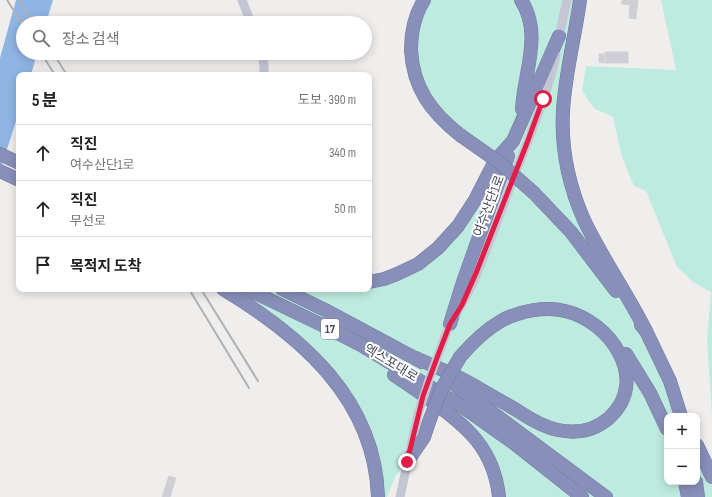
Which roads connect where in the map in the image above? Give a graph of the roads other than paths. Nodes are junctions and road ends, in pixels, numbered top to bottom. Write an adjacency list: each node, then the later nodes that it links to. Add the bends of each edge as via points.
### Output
1 (242, 0): 7 (street)
2 (424, 0): 9 (highway, via 412,28)
3 (432, 0): 9 (highway)
4 (521, 0): 12 (highway, via 529,16 532,38)
5 (567, 0): 8 (street, 여수산단1로)
6 (580, 0): 25 (highway, via 563,110 568,172 585,220)
7 (248, 16)
8 (559, 36): 12 (highway); 24 (street, 여수산단1로, via 551,74 527,143 476,273)
9 (411, 49): 25 (highway, bridge, via 417,83 441,118 534,193 571,232)
10 (263, 60): 11 (street)
11 (264, 72)
12 (522, 118): 13 (highway)
13 (513, 141): 18 (highway, via 495,161 467,213 438,248 418,264 384,279); 24 (highway)
14 (0, 154): 15 (highway)
15 (16, 162)
16 (0, 171): 17 (highway)
17 (16, 179)
18 (372, 281)
19 (228, 292): 37 (highway, via 291,336 340,387 368,441 375,465)
20 (253, 292): 23 (highway, 엑스포대로 / 17)
21 (288, 292): 26 (highway, 엑스포대로 / 17)
22 (588, 319): 26 (highway, via 604,332 615,346 624,361 626,376 621,401 611,415 598,426 584,431 559,431 547,428 471,384); 30 (highway, bridge, via 553,309 533,310 502,321 487,330 460,357); 31 (highway, via 601,326 619,345 650,393)
23 (322, 325): 39 (highway, via 347,346 401,379 450,414 474,436 488,456 496,477); 40 (highway, 엑스포대로 / 17, via 361,345 463,407)
24 (448, 330): 30 (street, 여수산단1로, bridge, via 430,377)
25 (646, 331): 27 (highway)
26 (416, 358): 41 (highway, 엑스포대로 / 17)
27 (670, 381): 28 (highway); 29 (highway)
28 (680, 413)
29 (685, 413)
30 (424, 417): 33 (highway, via 424,437)
31 (664, 423)
32 (699, 449): 34 (highway)
33 (407, 462): 38 (street)
34 (712, 477)
35 (686, 485): 42 (highway)
36 (696, 485): 43 (highway)
37 (378, 497)
38 (400, 497)
39 (499, 497)
40 (582, 497)
41 (606, 497)
42 (688, 497)
43 (698, 497)

